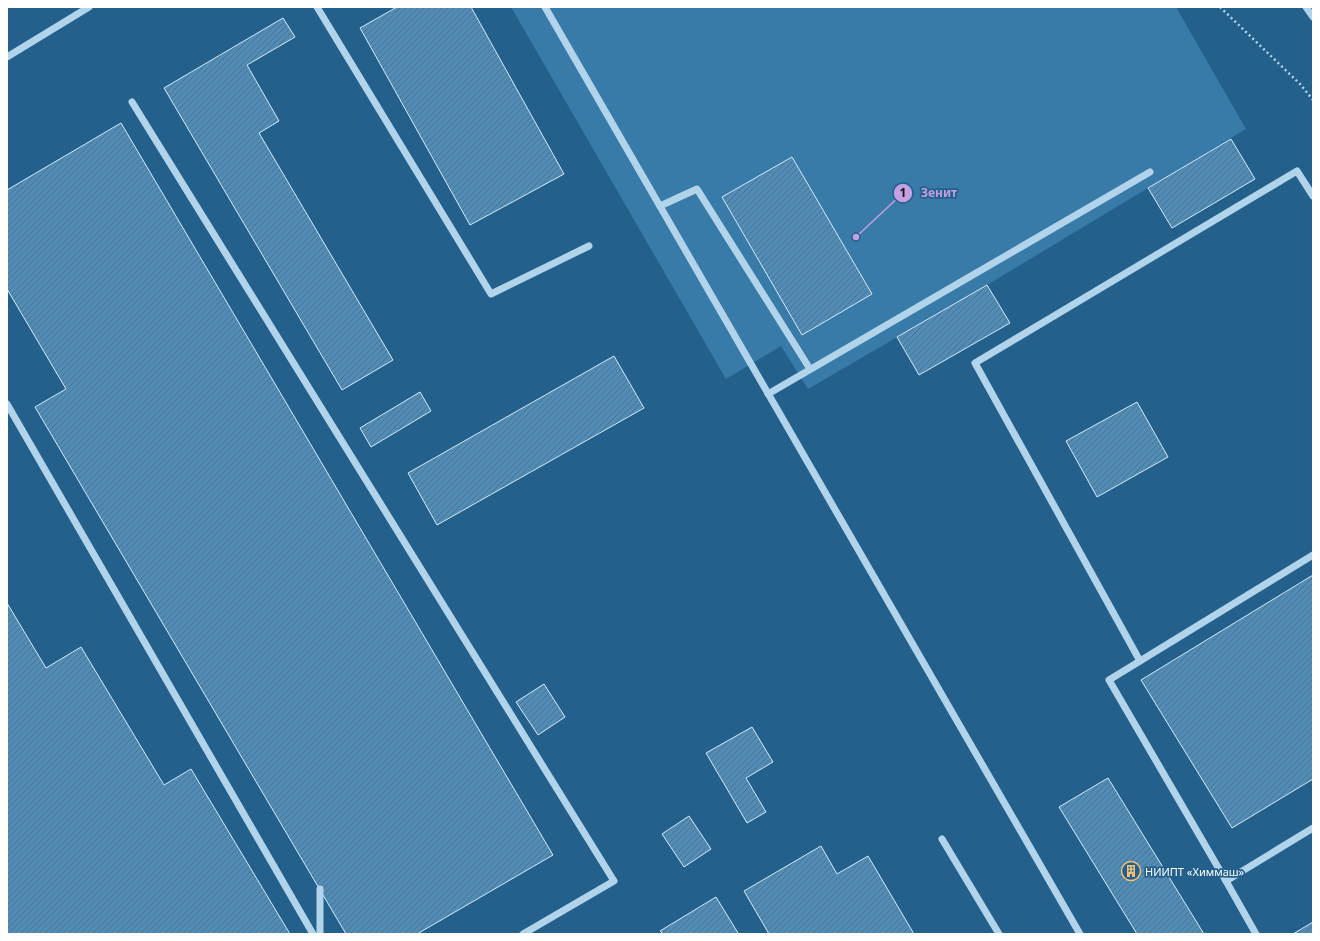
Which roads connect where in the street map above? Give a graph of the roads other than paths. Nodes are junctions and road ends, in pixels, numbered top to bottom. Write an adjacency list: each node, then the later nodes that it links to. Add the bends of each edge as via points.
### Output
1 (89, 7): 6 (street)
2 (317, 7): 11 (street, via 491,294)
3 (545, 7): 10 (street)
4 (1306, 7): 5 (street)
5 (1313, 17)
6 (7, 57)
7 (132, 102): 23 (street, via 614,881)
8 (1150, 172): 12 (street)
9 (1313, 196): 16 (street, via 1297,171 975,363)
10 (660, 206): 12 (street, via 697,189); 13 (street)
11 (589, 246)
12 (810, 369): 13 (street)
13 (768, 394): 25 (street)
14 (7, 404): 21 (street)
15 (1313, 555): 16 (street)
16 (1140, 661): 19 (street, via 1108,680)
17 (1313, 828): 19 (street)
18 (942, 839): 24 (street)
19 (1226, 881): 26 (street)
20 (320, 889): 22 (street)
21 (313, 934)
22 (320, 934)
23 (523, 934)
24 (999, 934)
25 (1080, 934)
26 (1256, 934)

